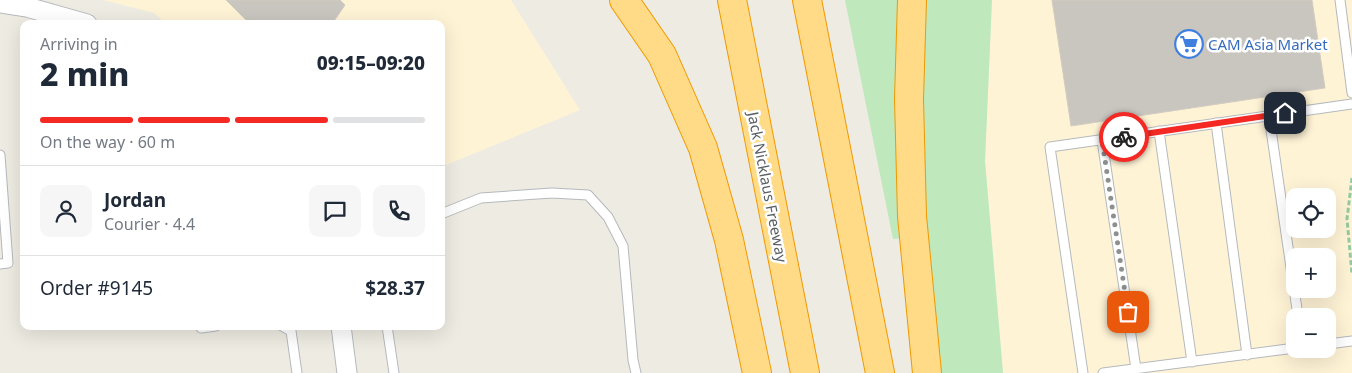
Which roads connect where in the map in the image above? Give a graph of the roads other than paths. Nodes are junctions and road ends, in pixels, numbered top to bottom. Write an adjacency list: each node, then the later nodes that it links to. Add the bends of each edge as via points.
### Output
1 (624, 0): 32 (highway, via 662,55 703,148 729,240)
2 (732, 0): 33 (highway, Jack Nicklaus Freeway)
3 (807, 0): 34 (highway)
4 (912, 0): 35 (highway, via 909,99 912,216)
5 (1340, 0): 8 (lane)
6 (0, 3): 7 (street)
7 (73, 20)
8 (1349, 42): 9 (lane)
9 (1352, 93)
10 (1352, 104): 11 (lane)
11 (1269, 116): 12 (lane); 18 (lane)
12 (1216, 123): 13 (lane); 25 (lane)
13 (1159, 131): 14 (lane); 26 (lane)
14 (1102, 140): 27 (lane); 36 (lane, via 1050,147)
15 (0, 155): 17 (lane, via 8,263)
16 (445, 212): 31 (lane, via 481,198 552,193 588,195 608,217 623,246)
17 (0, 264)
18 (1297, 308)
19 (289, 330): 28 (lane)
20 (342, 330): 29 (street)
21 (388, 330): 30 (lane)
22 (1352, 341): 23 (lane)
23 (1336, 343)
24 (1286, 349): 25 (lane)
25 (1246, 354): 26 (lane)
26 (1192, 362): 27 (lane)
27 (1136, 369): 37 (lane)
28 (297, 373)
29 (348, 373)
30 (394, 373)
31 (636, 373)
32 (756, 373)
33 (805, 373)
34 (880, 373)
35 (927, 373)
36 (1083, 373)
37 (1103, 373)

